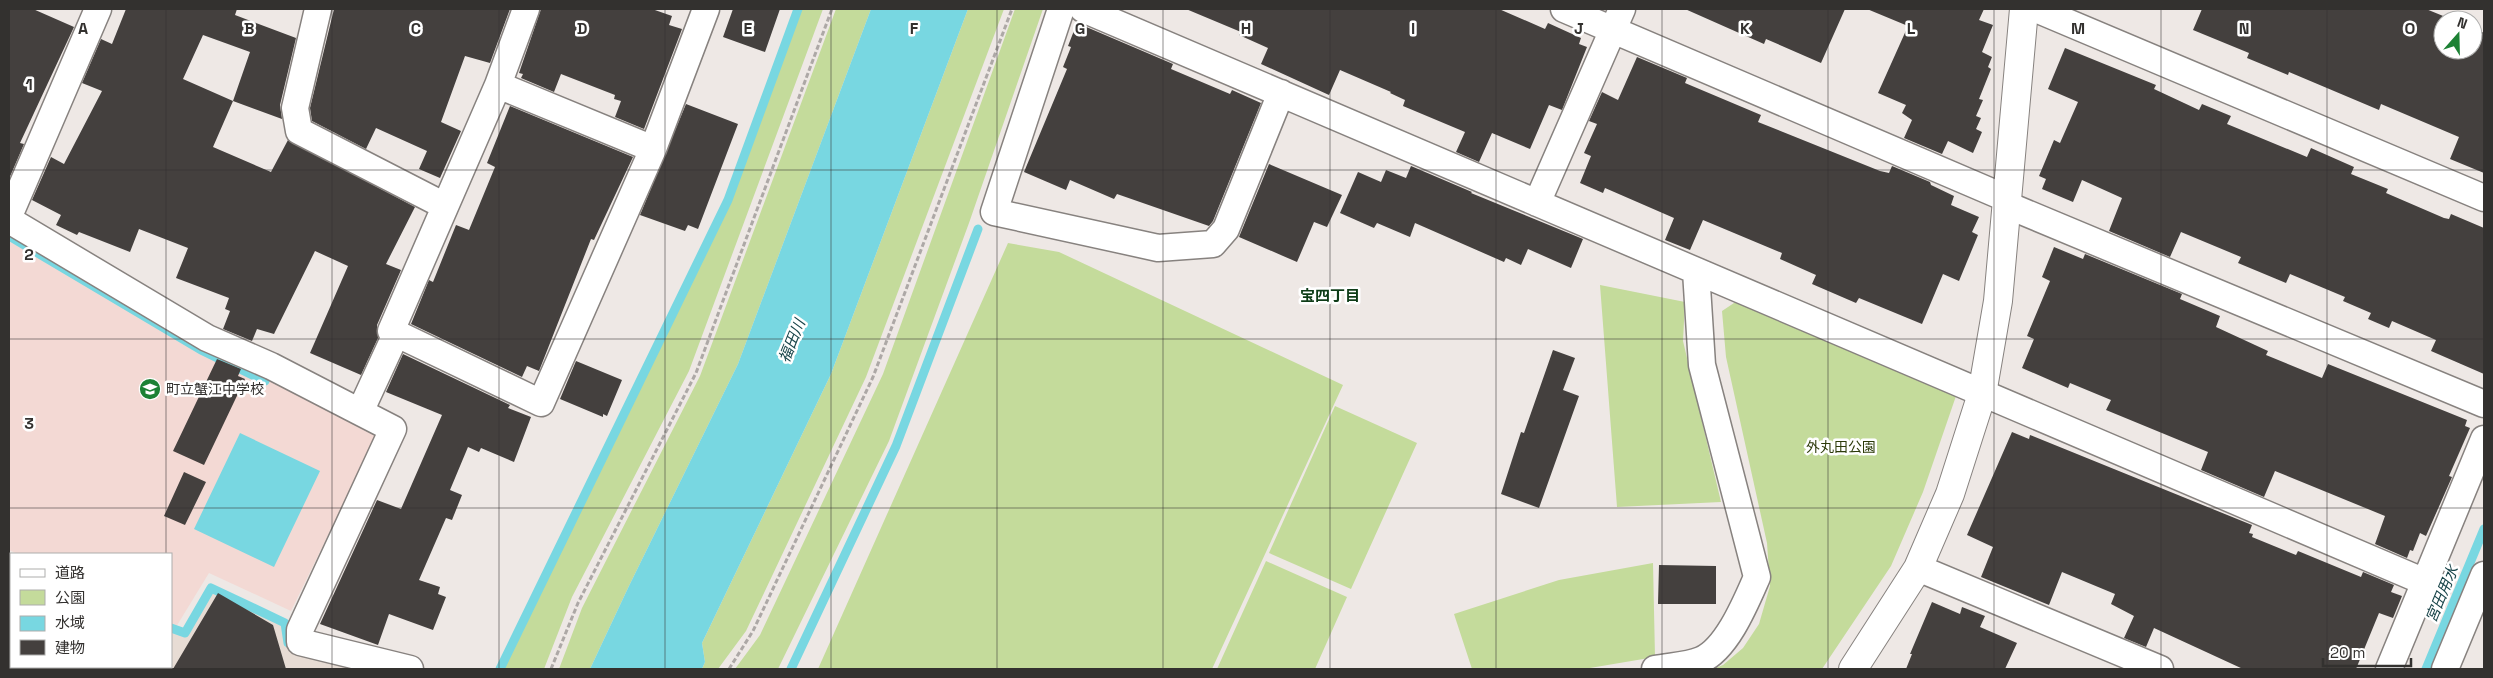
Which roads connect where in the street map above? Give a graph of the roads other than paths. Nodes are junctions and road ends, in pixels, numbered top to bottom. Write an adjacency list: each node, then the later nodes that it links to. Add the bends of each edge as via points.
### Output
1 (98, 9): 18 (street)
2 (318, 9): 17 (street, via 295,108 299,131)
3 (706, 9): 13 (street)
4 (1061, 9): 12 (street, via 994,212 1158,248 1213,244 1226,230)
5 (1084, 9): 12 (street)
6 (1564, 9): 10 (street)
7 (2024, 9): 15 (street)
8 (2036, 9): 14 (street)
9 (522, 10): 11 (street)
10 (1617, 19): 15 (street); 16 (street)
11 (498, 85): 13 (street); 17 (street)
12 (1281, 93): 16 (street)
13 (653, 149): 21 (street, via 541,403)
14 (2484, 198)
15 (2008, 202): 22 (street, via 1998,301); 23 (street)
16 (1538, 203): 20 (street)
17 (445, 206): 21 (street, via 391,331)
18 (9, 216)
19 (9, 220): 24 (street, via 207,338 271,366)
20 (1696, 271): 22 (street); 30 (street, via 1702,365 1757,577 1726,639 1702,660)
21 (396, 334): 24 (street)
22 (1982, 394): 26 (street, via 1950,494); 28 (street)
23 (2484, 404)
24 (360, 412): 29 (street, via 393,429 300,630 300,642)
25 (2484, 440): 28 (street)
26 (1918, 568): 31 (street); 32 (street)
27 (2484, 575): 34 (street)
28 (2425, 582): 33 (street)
29 (410, 669)
30 (1655, 669)
31 (1853, 669)
32 (2160, 669)
33 (2389, 669)
34 (2445, 669)

